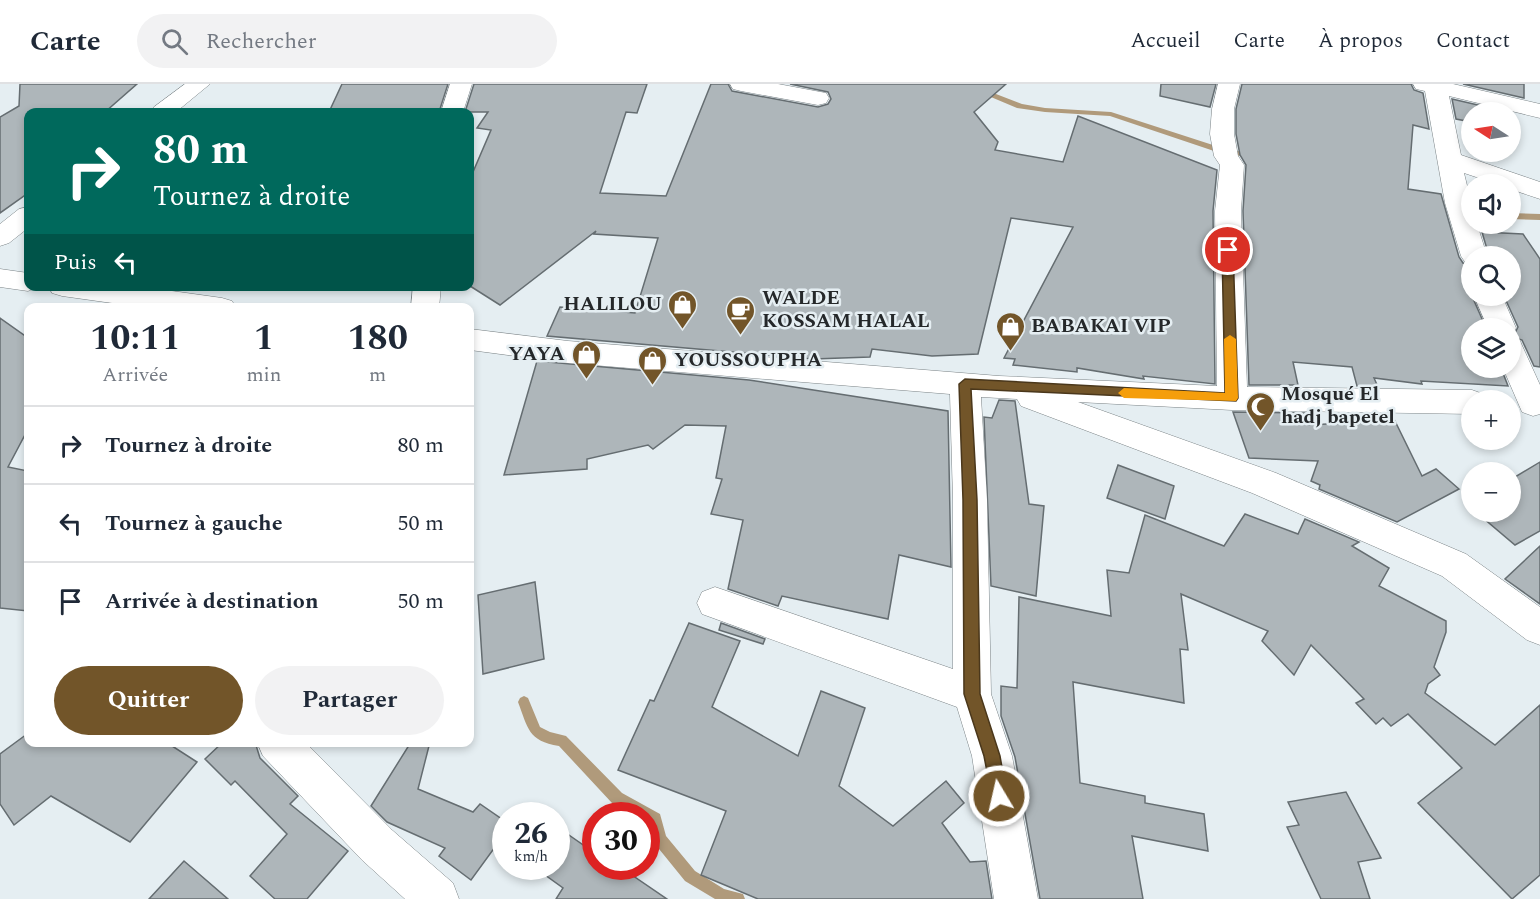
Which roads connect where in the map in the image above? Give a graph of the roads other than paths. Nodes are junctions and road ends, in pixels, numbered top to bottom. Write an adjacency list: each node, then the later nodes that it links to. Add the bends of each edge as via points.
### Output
1 (199, 84): 7 (street)
2 (461, 84): 8 (street)
3 (741, 84): 6 (street)
4 (1229, 84): 22 (street, via 1222,134 1232,165 1227,270)
5 (1431, 85): 9 (street); 10 (street)
6 (818, 98)
7 (167, 108)
8 (453, 108)
9 (1540, 111)
10 (1452, 160): 11 (street); 14 (street)
11 (1540, 191)
12 (24, 218): 13 (street)
13 (0, 237)
14 (1471, 246)
15 (0, 278): 16 (street)
16 (24, 281)
17 (98, 291): 18 (street)
18 (186, 303)
19 (474, 340): 21 (street, via 568,352)
20 (1519, 378): 24 (street)
21 (982, 385): 22 (street); 26 (street, via 1264,483 1454,565); 27 (street, via 970,500)
22 (1232, 398): 23 (street)
23 (1461, 402)
24 (1528, 404)
25 (715, 603): 27 (street)
26 (1540, 628)
27 (972, 694): 30 (street, via 992,756)
28 (281, 747): 29 (street, via 377,845)
29 (437, 899)
30 (1016, 899)

